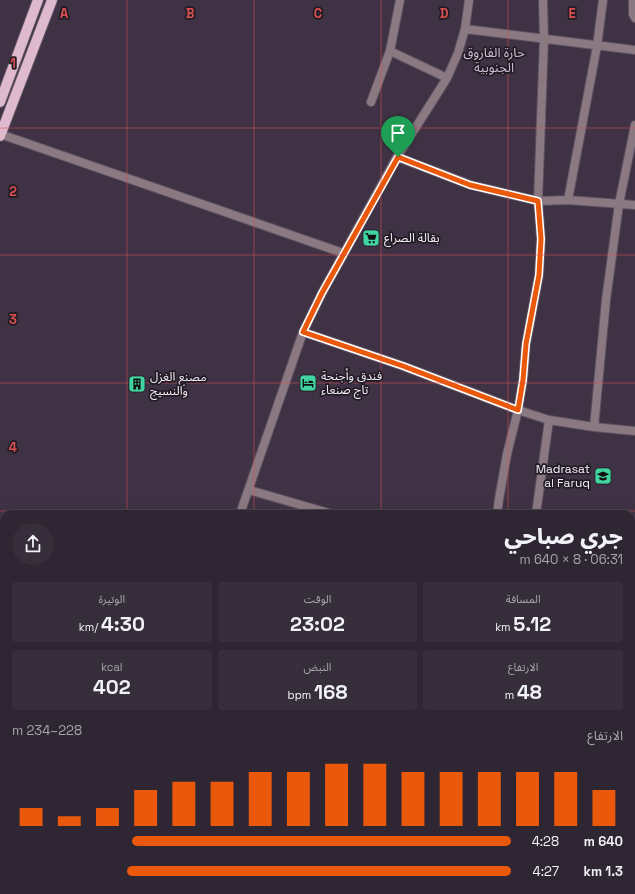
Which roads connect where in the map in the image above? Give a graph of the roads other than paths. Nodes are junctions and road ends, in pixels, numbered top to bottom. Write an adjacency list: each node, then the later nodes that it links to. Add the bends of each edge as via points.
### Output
1 (38, 0): 15 (main road)
2 (52, 0): 18 (main road)
3 (400, 0): 13 (street)
4 (469, 0): 9 (street)
5 (543, 0): 10 (street)
6 (603, 0): 11 (street)
7 (633, 0): 8 (street)
8 (635, 18)
9 (465, 29): 10 (street); 14 (street, via 458,54)
10 (544, 39): 11 (street); 21 (street)
11 (597, 46): 12 (street); 20 (street)
12 (635, 50)
13 (390, 51): 14 (street); 16 (street)
14 (447, 78): 19 (street)
15 (0, 102)
16 (371, 102)
17 (635, 125): 22 (street)
18 (0, 135): 24 (street)
19 (398, 157): 21 (street, via 470,185); 24 (street)
20 (568, 200): 21 (street); 22 (street)
21 (538, 201): 26 (street, via 541,239 539,275 526,344)
22 (619, 204): 23 (street); 28 (street, via 606,300)
23 (635, 205)
24 (343, 254): 25 (street)
25 (303, 332): 26 (street, via 403,366); 30 (street)
26 (518, 410): 27 (street); 33 (street)
27 (549, 420): 28 (street); 34 (street)
28 (594, 428): 29 (street)
29 (635, 430)
30 (249, 490): 31 (street); 32 (street)
31 (242, 510)
32 (318, 510)
33 (498, 510)
34 (537, 510)

